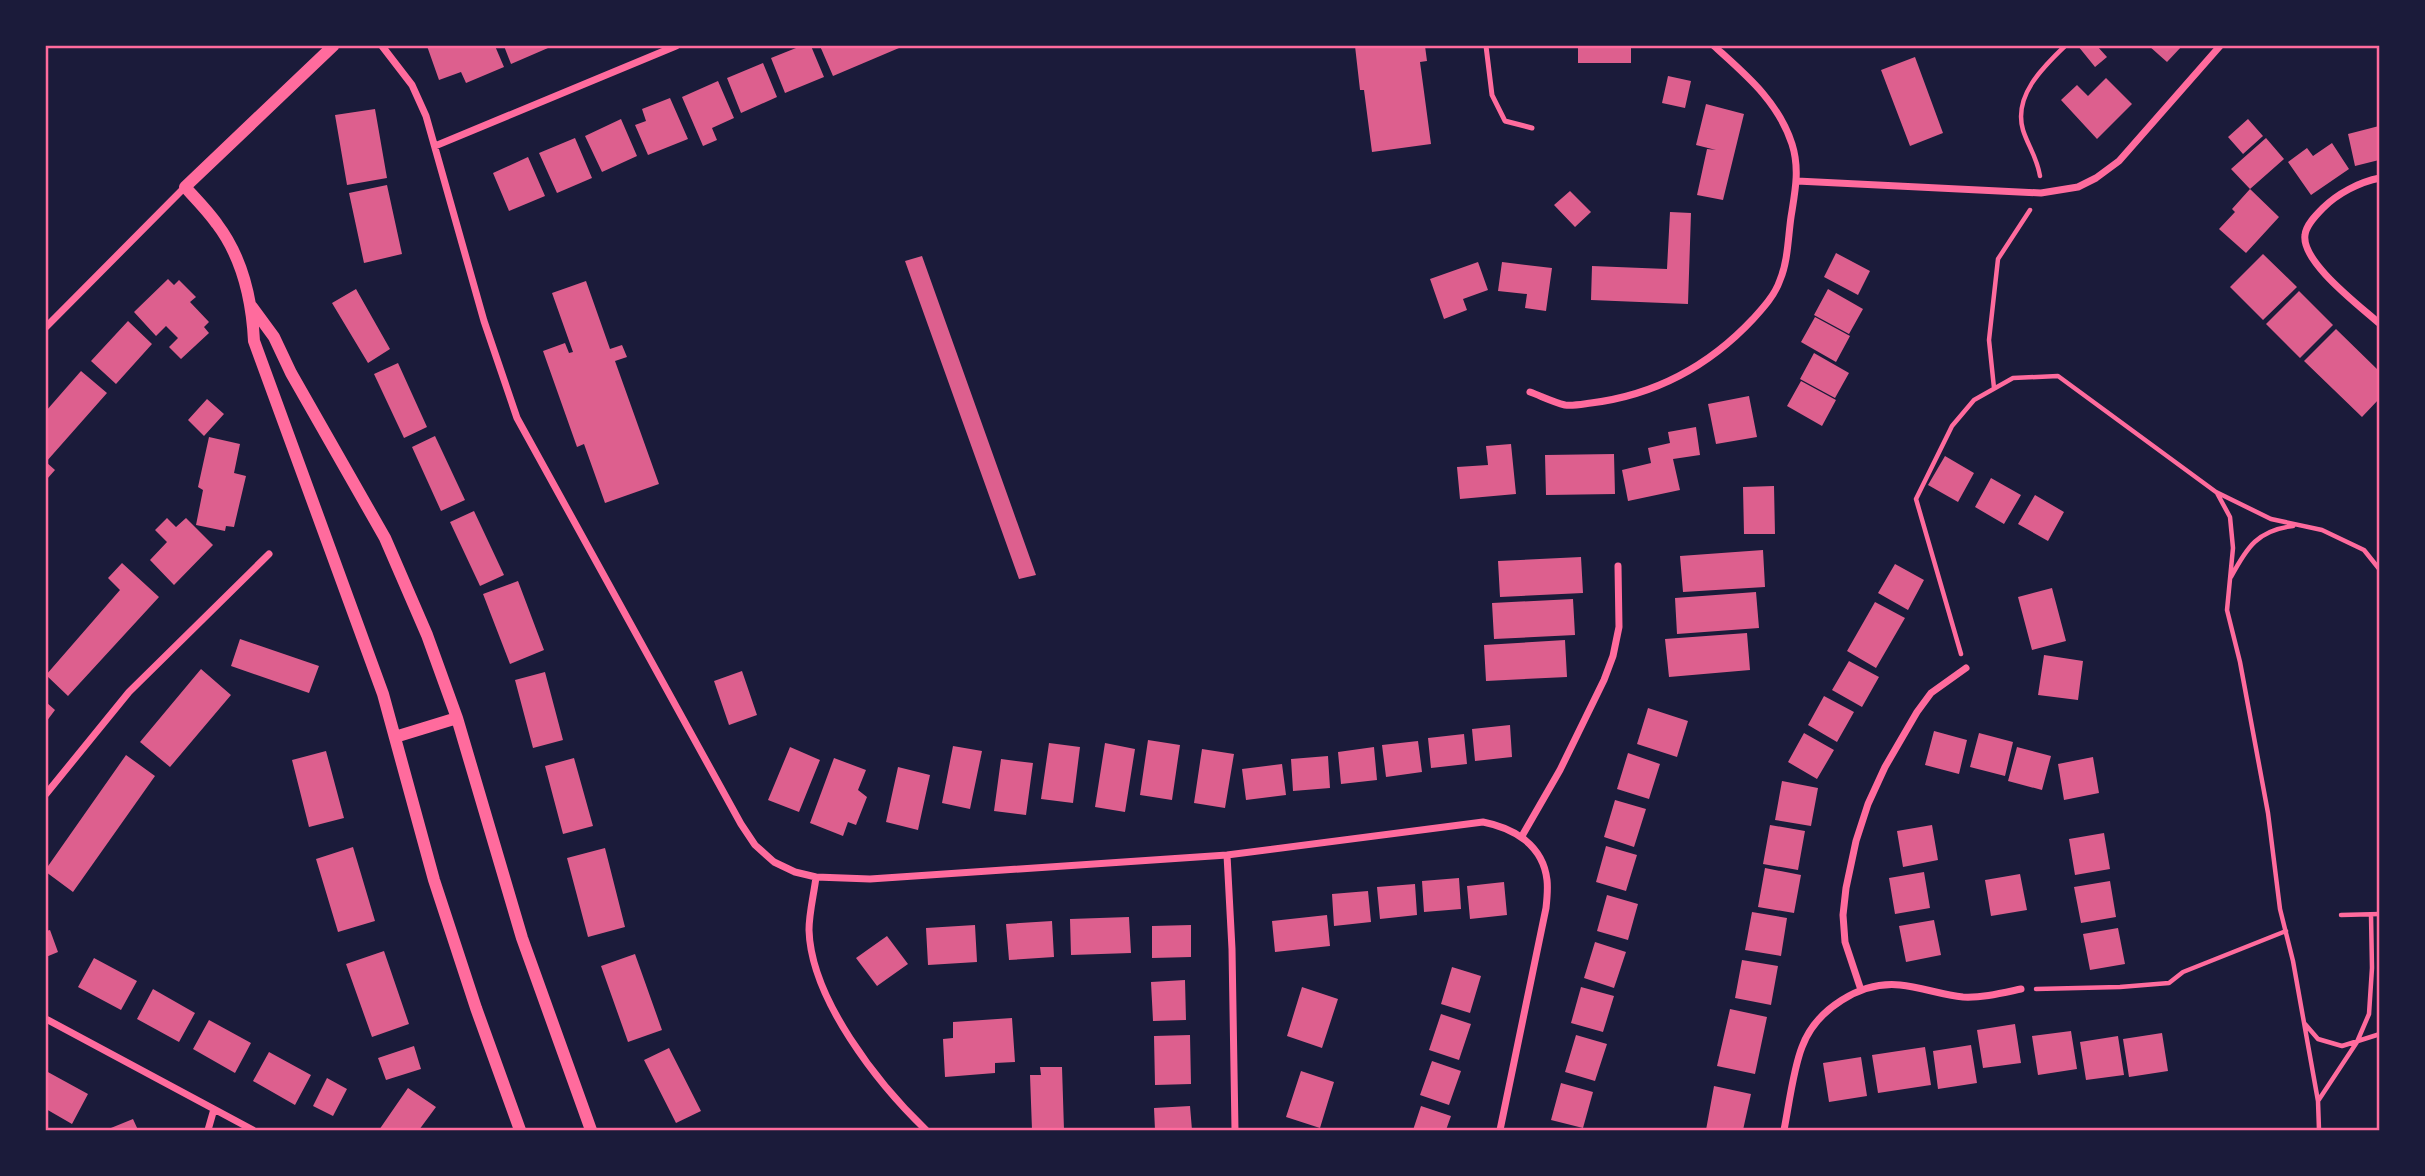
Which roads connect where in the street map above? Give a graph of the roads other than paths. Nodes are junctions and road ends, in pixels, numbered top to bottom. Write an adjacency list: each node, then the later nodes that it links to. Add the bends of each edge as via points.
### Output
1 (333, 46): 11 (street)
2 (383, 46): 8 (street, via 419,97)
3 (676, 46): 8 (street)
4 (1486, 46): 7 (lane, via 1492,95 1505,121)
5 (1714, 46): 10 (street, via 1774,106 1791,142)
6 (2220, 46): 10 (street, via 2119,162 2078,187 2040,193)
7 (1532, 128)
8 (435, 146): 24 (street, via 484,321 517,418 741,824 774,862)
9 (2379, 178): 13 (street, via 2328,203 2305,233 2305,249)
10 (1797, 181): 15 (street, via 1780,281 1765,305 1703,363 1676,379 1609,401 1567,405)
11 (185, 187): 12 (street, via 231,246); 14 (street)
12 (252, 307): 19 (street, via 274,337 385,538); 20 (street, via 254,341)
13 (2379, 324)
14 (46, 327)
15 (1530, 392)
16 (269, 554): 21 (street, via 129,692)
17 (1618, 566): 22 (street, via 1619,627 1613,656 1560,770)
18 (1966, 668): 26 (street, via 1931,693 1917,712 1885,766 1860,829 1843,915 1845,942)
19 (457, 718): 20 (street); 32 (street, via 522,938)
20 (396, 737): 31 (street, via 438,892)
21 (46, 794)
22 (1522, 835): 23 (street, via 1483,822); 35 (street, via 1541,858 1547,880 1546,908)
23 (1227, 855): 24 (street, via 870,879); 34 (street)
24 (816, 877): 33 (street, via 809,928 824,994 897,1103)
25 (2021, 989): 26 (street, via 1963,997 1901,985)
26 (1861, 990): 36 (street, via 1831,1009 1802,1046)
27 (46, 1019): 28 (street)
28 (214, 1109): 29 (street); 30 (street)
29 (208, 1130)
30 (253, 1130)
31 (520, 1130)
32 (591, 1130)
33 (926, 1130)
34 (1236, 1130)
35 (1500, 1130)
36 (1784, 1130)

